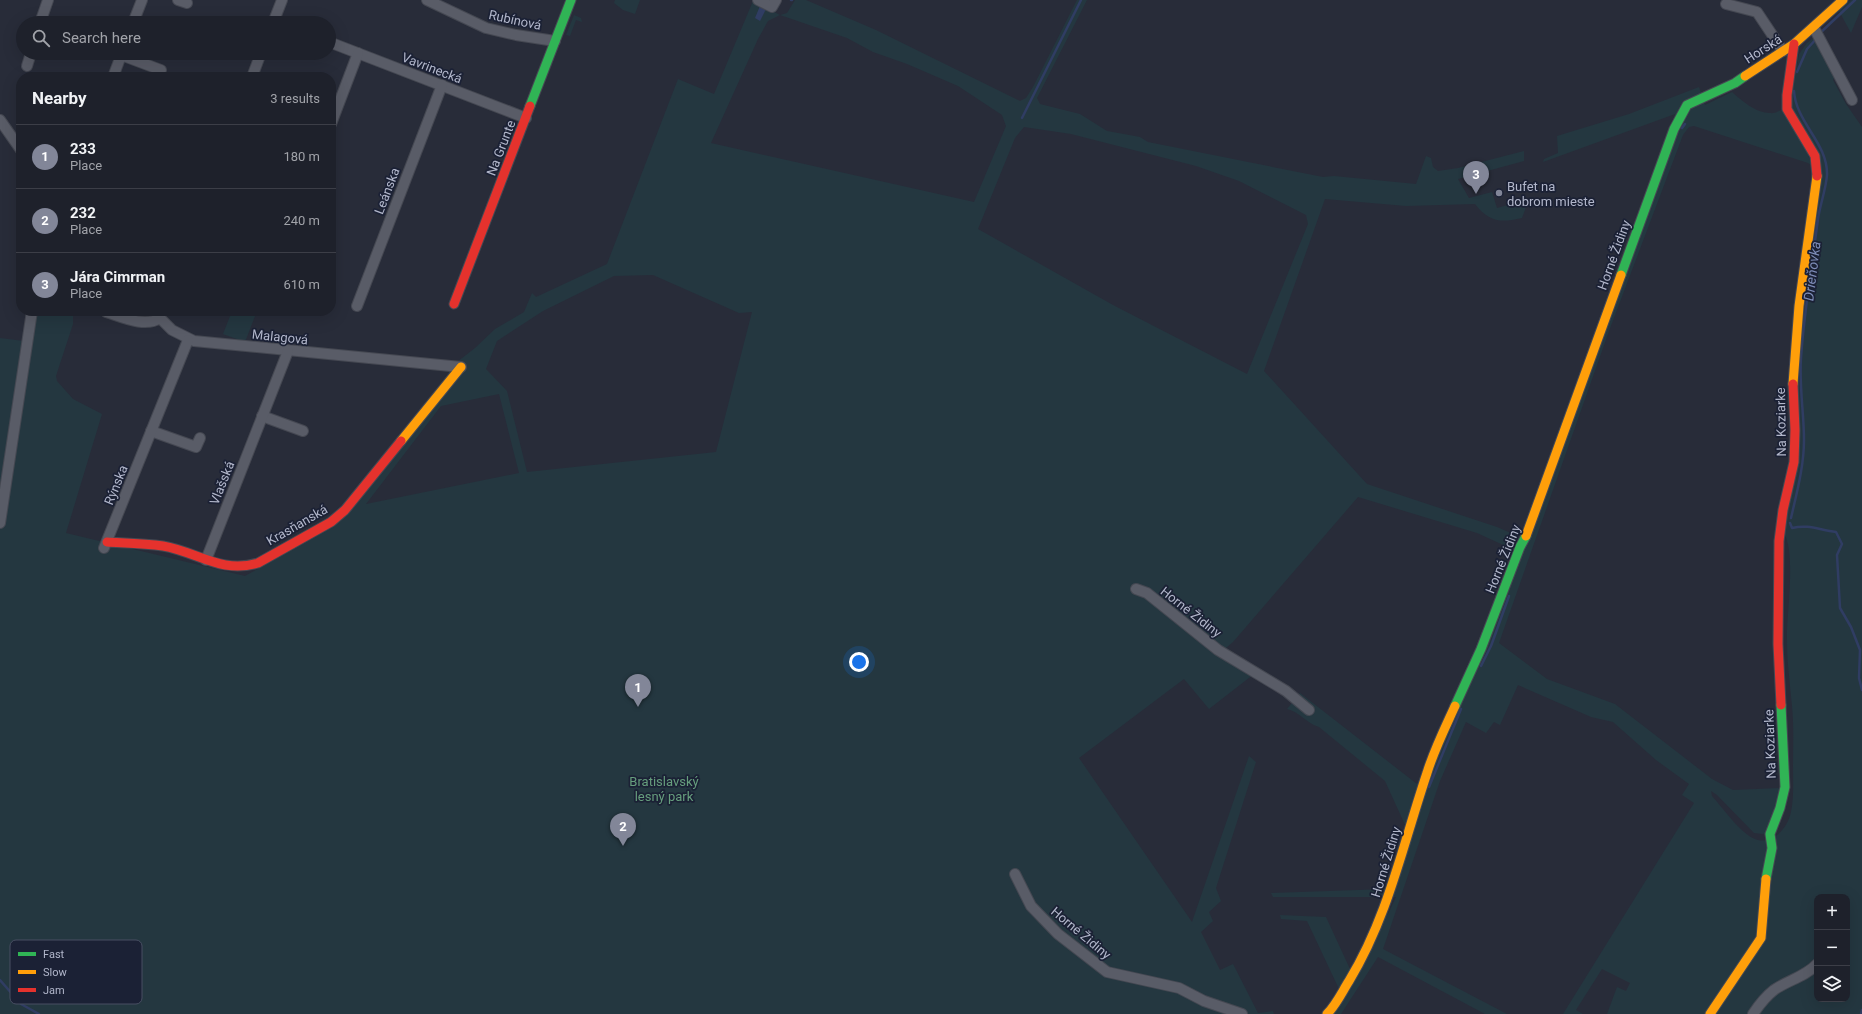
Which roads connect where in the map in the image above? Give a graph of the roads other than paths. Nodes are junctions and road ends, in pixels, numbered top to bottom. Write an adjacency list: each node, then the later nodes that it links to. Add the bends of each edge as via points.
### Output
1 (48, 0): 10 (street)
2 (142, 0): 11 (street)
3 (282, 0): 12 (street)
4 (427, 0): 14 (street, Rubínová, via 486,28)
5 (571, 0): 14 (street, Na Grunte)
6 (758, 0): 8 (street)
7 (1843, 0): 13 (street, Horská)
8 (774, 4)
9 (1726, 4): 17 (street, via 1757,12)
10 (42, 16)
11 (136, 16)
12 (277, 16)
13 (1814, 28): 15 (street, Horská); 28 (street)
14 (555, 41): 31 (street, Na Grunte)
15 (1794, 44): 17 (street, Horská); 56 (street, Na Koziarke, via 1787,109 1815,156 1818,171 1794,359 1794,462 1779,541 1778,636 1785,787 1770,834 1772,848 1767,871 1761,938)
16 (336, 45): 18 (street, Vavrinecká)
17 (1783, 51): 29 (street, Horská, via 1735,82)
18 (358, 53): 27 (street, Vavrinecká); 30 (street)
19 (29, 60): 23 (street)
20 (120, 60): 25 (street)
21 (137, 60): 24 (street)
22 (258, 60): 26 (street)
23 (27, 66)
24 (161, 70)
25 (115, 72)
26 (254, 72)
27 (442, 85): 31 (street, Vavrinecká); 35 (street, Leánska)
28 (1852, 100)
29 (1687, 105): 55 (street, Horné Židiny, via 1666,147 1529,531 1520,548 1487,636 1422,785 1384,911 1354,973)
30 (336, 111)
31 (526, 118): 34 (street, Na Grunte)
32 (0, 120): 33 (street)
33 (16, 143)
34 (454, 304)
35 (357, 306)
36 (31, 316): 47 (street)
37 (118, 316): 38 (street, Malagová, via 130,320 153,321)
38 (159, 316)
39 (162, 316): 40 (street, Malagová, via 172,330)
40 (188, 340): 41 (street, Malagová); 44 (street, Rýnska)
41 (288, 351): 42 (street, Malagová); 43 (street, Vlašská)
42 (461, 367): 49 (street, Krasňanská, via 349,506 336,518 245,568 232,568)
43 (262, 416): 45 (street); 49 (street, Vlašská)
44 (151, 431): 46 (street, via 196,447); 48 (street, Rýnska)
45 (302, 431)
46 (200, 438)
47 (0, 523)
48 (106, 545): 49 (street, Krasňanská, via 164,546)
49 (206, 560)
50 (1136, 589): 51 (street, Horné Židiny, via 1147,593 1218,650 1286,691)
51 (1309, 710)
52 (1015, 874): 54 (street, Horné Židiny, via 1031,906 1058,934 1107,972 1179,988 1204,1001)
53 (1815, 966): 57 (street, via 1765,997)
54 (1242, 1014)
55 (1327, 1014)
56 (1710, 1014)
57 (1753, 1014)

